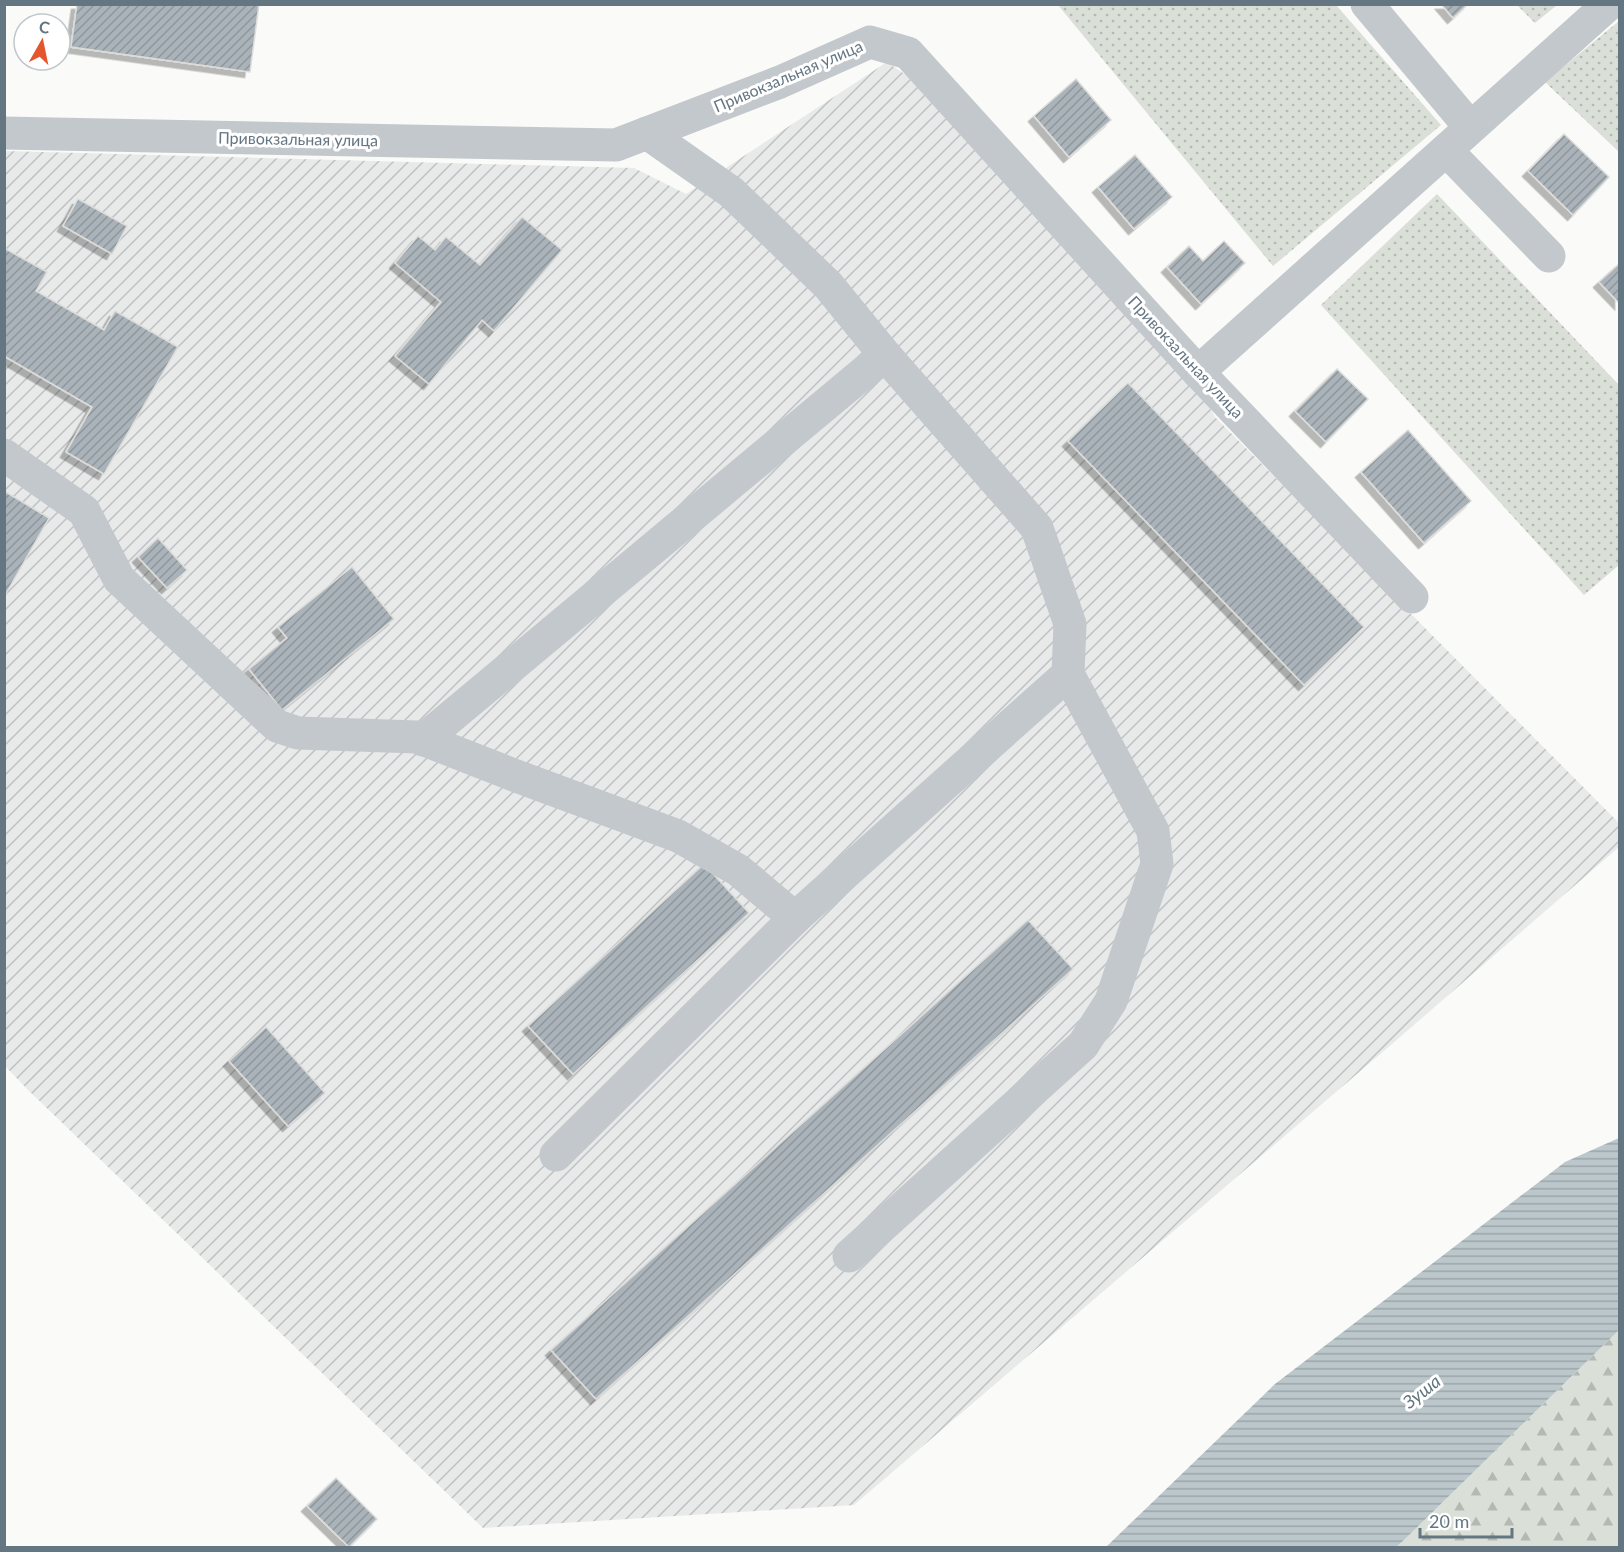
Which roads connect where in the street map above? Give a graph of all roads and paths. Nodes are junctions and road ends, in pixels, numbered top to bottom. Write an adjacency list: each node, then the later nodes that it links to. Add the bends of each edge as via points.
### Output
1 (1367, 4): 3 (street)
2 (1609, 4): 3 (street)
3 (1470, 127): 6 (street)
4 (647, 133): 5 (street, Привокзальная улица, via 616,145); 8 (street, via 731,192 828,285); 9 (street, Привокзальная улица, via 870,42 908,52)
5 (4, 134)
6 (1446, 150): 7 (street); 9 (street)
7 (1549, 256)
8 (885, 355): 12 (street, via 1037,528 1070,624); 13 (street)
9 (1198, 372): 11 (street, Привокзальная улица)
10 (4, 455): 13 (street, via 84,511 119,579 277,726 298,733)
11 (1412, 597)
12 (1068, 674): 14 (street); 16 (street, via 1153,831 1157,864 1112,1001 1083,1045)
13 (423, 740): 14 (street, via 678,837 738,870)
14 (795, 918): 15 (street)
15 (556, 1155)
16 (849, 1256)

